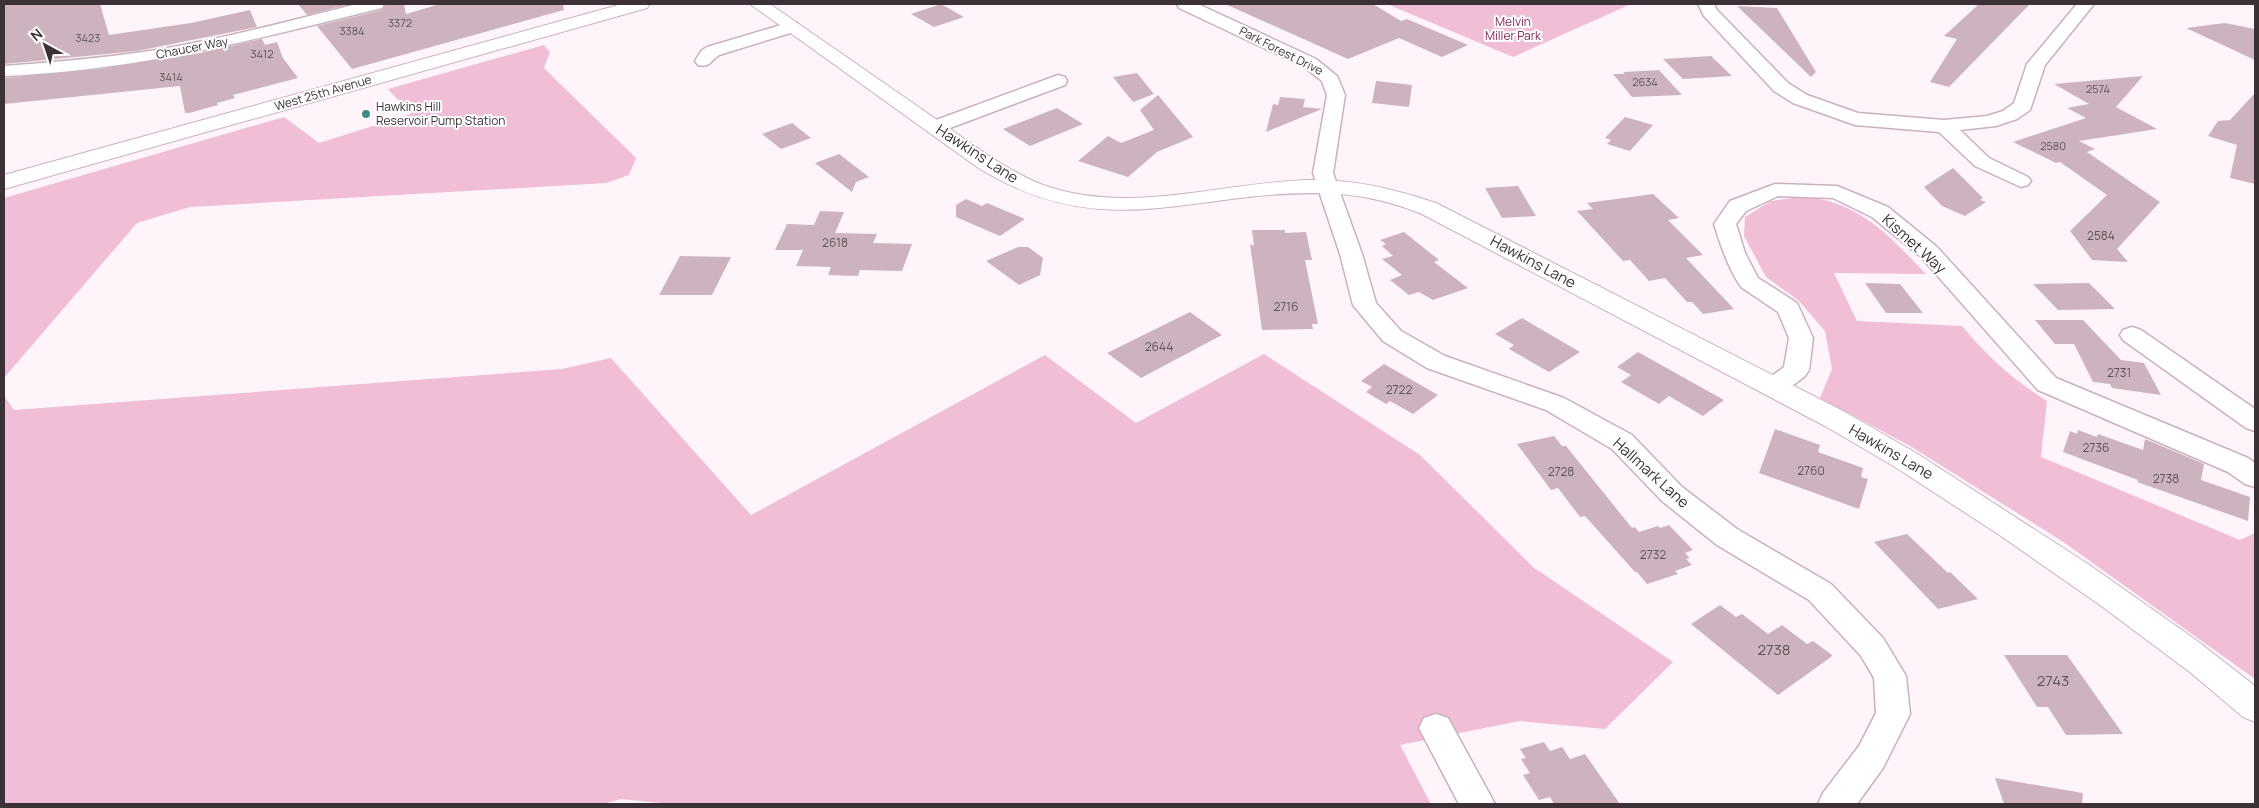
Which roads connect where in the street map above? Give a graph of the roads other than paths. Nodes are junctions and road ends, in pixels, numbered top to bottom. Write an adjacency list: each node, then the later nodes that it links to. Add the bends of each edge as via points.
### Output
1 (376, 4): 9 (street, Chaucer Way, via 165,54 95,64)
2 (642, 4): 14 (street, West 25th Avenue)
3 (759, 4): 7 (street, Hawkins Lane)
4 (1185, 4): 15 (street, Park Forest Drive, via 1310,63 1334,84 1336,95 1323,173)
5 (2086, 4): 12 (street, via 2036,64 2023,106 2010,116 1989,122)
6 (1708, 8): 12 (street, via 1781,87 1800,99 1856,119)
7 (792, 26): 8 (street, via 713,51); 11 (street, Hawkins Lane)
8 (704, 61)
9 (4, 71)
10 (1058, 82): 11 (street)
11 (935, 126): 15 (street, Hawkins Lane, via 995,168 1033,188 1096,203 1166,202)
12 (1944, 126): 13 (street, via 1982,162)
13 (2021, 181)
14 (4, 182)
15 (1328, 185): 17 (street, Hawkins Lane, via 1382,192 1428,208); 23 (street, Hallmark Lane, via 1352,254 1365,305 1392,336 1436,362 1555,404 1622,442 1672,494 1727,538 1820,592 1872,647 1890,676 1893,714 1871,757)
16 (2132, 335): 18 (street)
17 (1774, 387): 19 (street, Kismet Way, via 1796,370 1801,338 1789,308 1749,282 1734,253 1725,224 1738,206 1775,190 1838,192 1880,212 1929,252 2047,384 2238,465); 20 (street, Hawkins Lane, via 1895,453 2015,528 2191,653)
18 (2255, 422)
19 (2255, 477)
20 (2255, 707)
21 (1436, 728): 22 (street)
22 (1478, 804)
23 (1836, 804)

